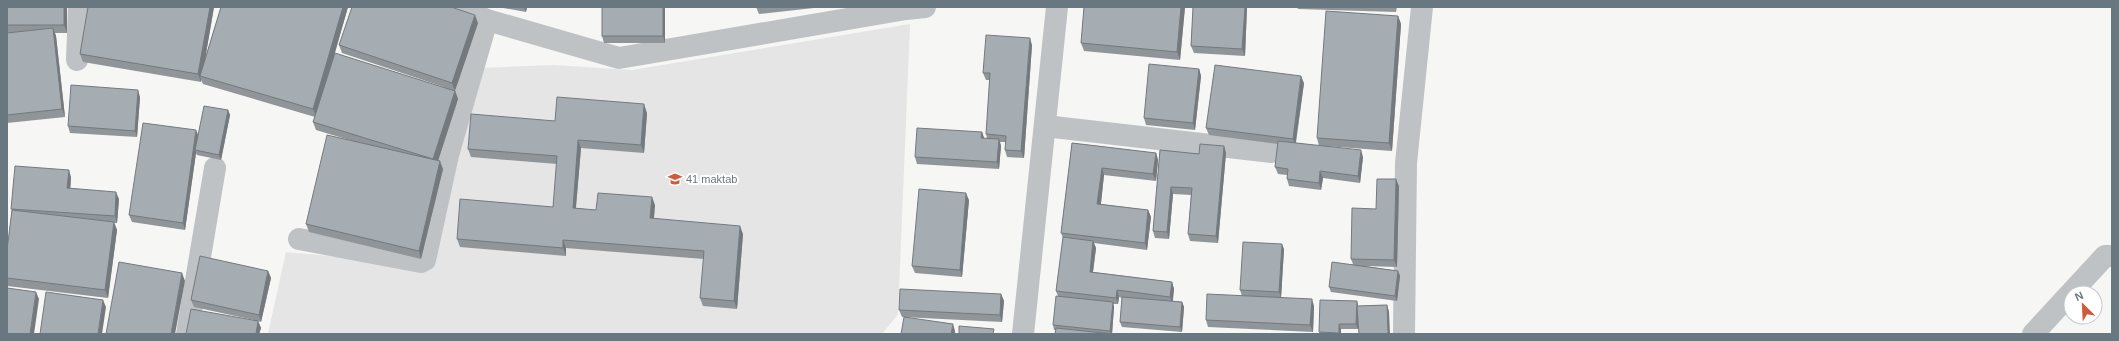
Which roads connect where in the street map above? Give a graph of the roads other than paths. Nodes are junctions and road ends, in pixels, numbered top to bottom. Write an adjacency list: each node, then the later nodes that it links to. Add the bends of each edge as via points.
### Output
1 (79, 7): 7 (street)
2 (456, 7): 6 (street)
3 (925, 7): 6 (street, via 906,8 619,58)
4 (1057, 7): 8 (street)
5 (1422, 7): 15 (street, via 1406,163)
6 (487, 20): 11 (street, via 448,154 424,260 421,262)
7 (77, 60)
8 (1045, 126): 9 (street); 14 (street)
9 (1272, 152)
10 (215, 168): 13 (street)
11 (299, 240)
12 (2112, 256): 16 (street, via 2104,256)
13 (187, 334)
14 (1023, 334)
15 (1404, 334)
16 (2033, 334)

